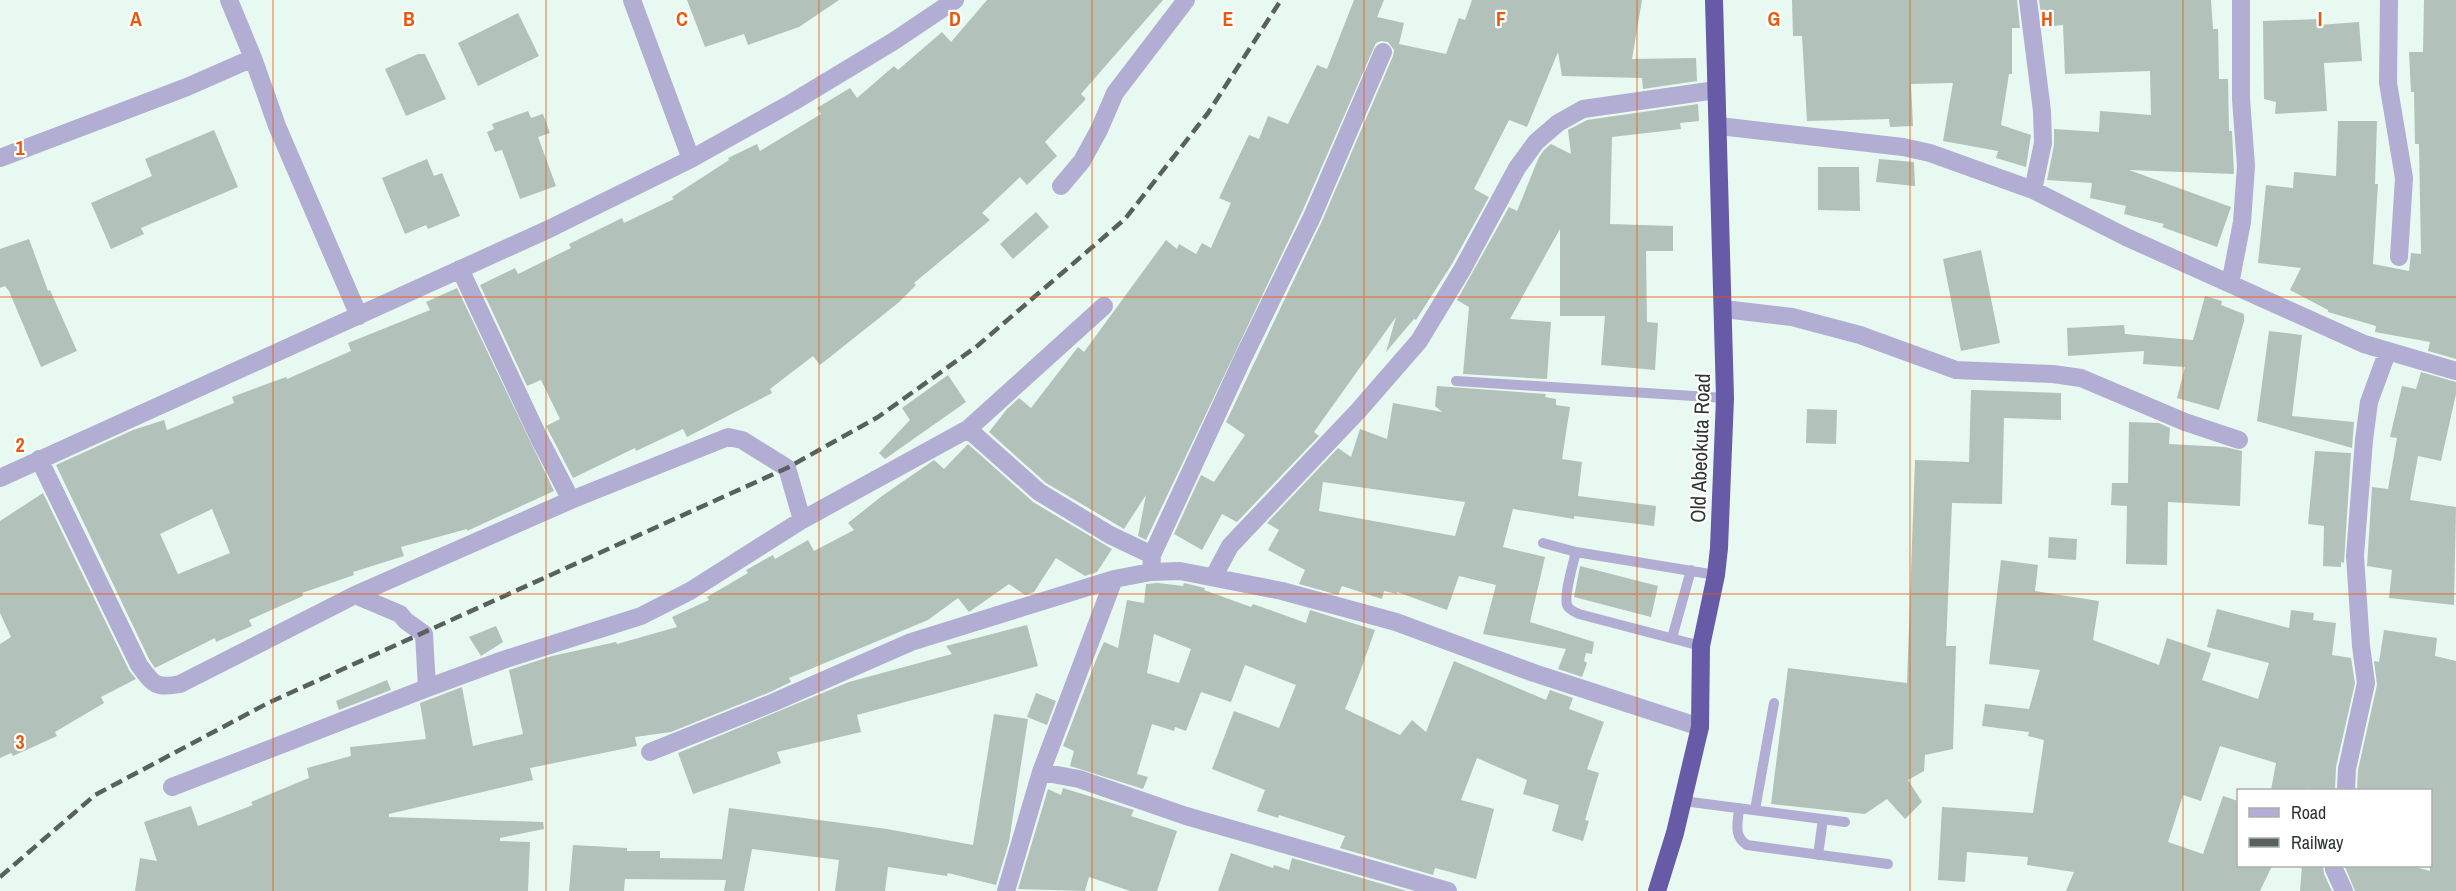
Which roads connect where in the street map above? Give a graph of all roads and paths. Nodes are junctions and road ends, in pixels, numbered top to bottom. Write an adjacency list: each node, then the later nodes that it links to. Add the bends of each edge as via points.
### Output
1 (229, 0): 10 (street)
2 (633, 0): 14 (street)
3 (955, 0): 14 (street, via 803,96)
4 (1186, 0): 15 (street, via 1115,93 1082,161)
5 (1714, 0): 11 (highway, Old Abeokuta Road)
6 (2028, 0): 16 (street, via 2043,142)
7 (2241, 0): 19 (street, via 2246,166 2242,222)
8 (2389, 0): 17 (street, via 2388,83 2404,178)
9 (1383, 52): 35 (street, via 1312,217)
10 (253, 58): 13 (street); 22 (street, via 277,126)
11 (1716, 90): 12 (highway, Old Abeokuta Road); 38 (street, via 1583,109 1536,142 1517,168 1419,341 1230,546)
12 (1719, 126): 16 (street, via 1903,147); 21 (highway, Old Abeokuta Road)
13 (0, 158)
14 (691, 159): 18 (street)
15 (1061, 186)
16 (2033, 190): 19 (street)
17 (2399, 256)
18 (460, 269): 22 (street); 31 (street)
19 (2230, 284): 23 (street)
20 (1104, 306): 27 (street)
21 (1724, 309): 26 (highway, Old Abeokuta Road); 28 (street, via 1792,317 1860,335 1956,370 2081,378)
22 (359, 316): 29 (street)
23 (2387, 352): 24 (street); 49 (street, via 2369,402 2364,440 2355,556 2366,683)
24 (2456, 371)
25 (1456, 381): 26 (lane)
26 (1725, 398): 37 (highway, Old Abeokuta Road)
27 (968, 429): 32 (street); 35 (street, via 1039,492)
28 (2239, 440)
29 (39, 459): 30 (street); 40 (street, via 139,665 152,683 163,687 180,684)
30 (0, 477)
31 (571, 500): 32 (street, via 729,437 742,440 787,468); 40 (street)
32 (802, 520): 43 (street, via 690,591 641,616)
33 (1543, 543): 34 (lane)
34 (1576, 552): 36 (lane); 41 (lane, via 1568,592 1570,610)
35 (1152, 563): 38 (street); 39 (street)
36 (1691, 570): 37 (lane); 41 (lane)
37 (1716, 575): 42 (highway, Old Abeokuta Road)
38 (1214, 576): 45 (street, via 1396,622 1534,673)
39 (1114, 579): 46 (street, via 911,642); 47 (street)
40 (355, 595): 43 (street, via 399,614 424,634)
41 (1672, 638): 42 (lane)
42 (1701, 646): 45 (highway, Old Abeokuta Road)
43 (427, 688): 48 (street)
44 (1774, 703): 52 (lane)
45 (1700, 727): 50 (highway, Old Abeokuta Road)
46 (650, 752)
47 (1041, 772): 58 (street); 59 (street, via 1079,779 1186,816)
48 (172, 787)
49 (2346, 789)
50 (1683, 801): 51 (lane); 60 (highway, Old Abeokuta Road)
51 (1739, 808): 52 (lane); 55 (lane, via 1737,834 1747,845)
52 (1755, 810): 53 (lane)
53 (1823, 819): 54 (lane); 55 (lane)
54 (1845, 822)
55 (1818, 855): 56 (lane)
56 (1888, 864)
57 (2334, 867): 61 (street)
58 (1006, 891)
59 (1448, 891)
60 (1657, 891)
61 (2344, 891)

